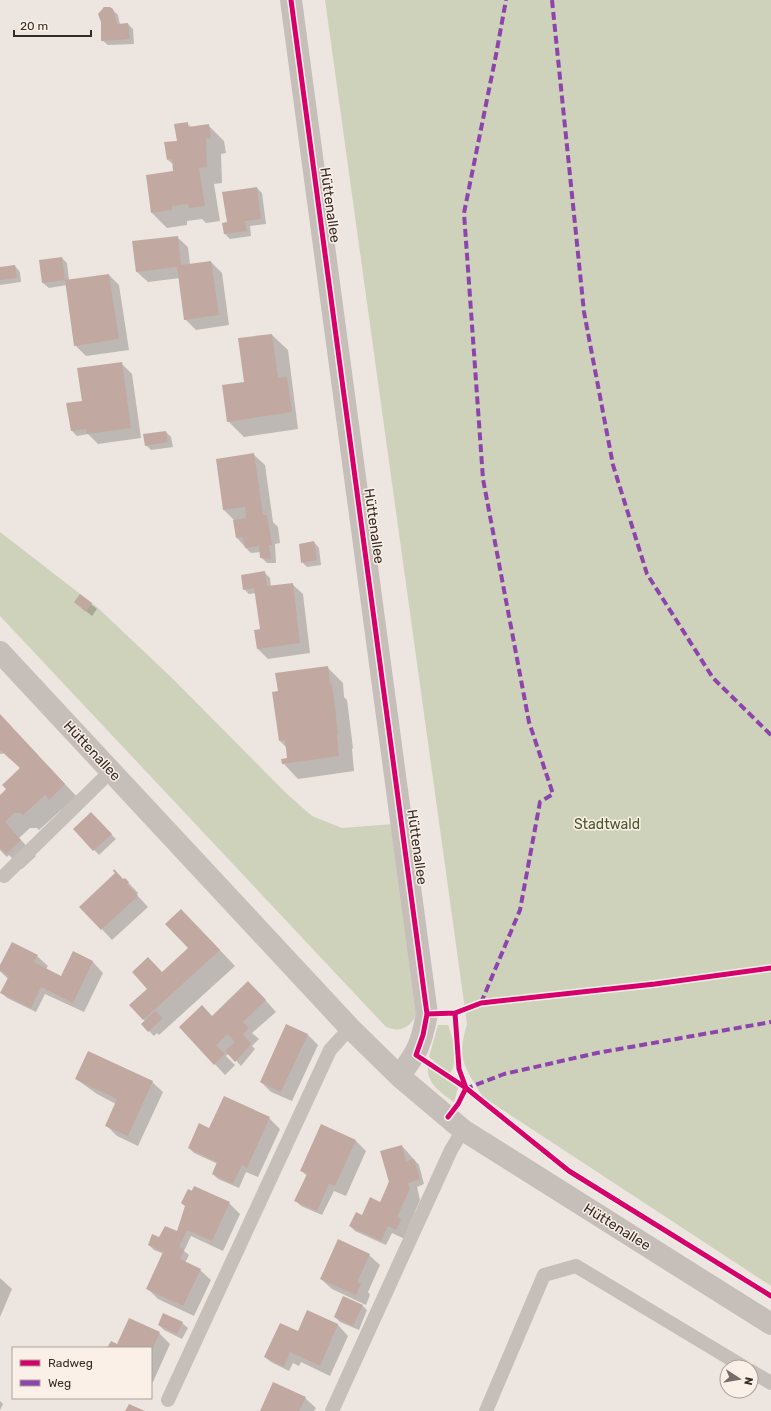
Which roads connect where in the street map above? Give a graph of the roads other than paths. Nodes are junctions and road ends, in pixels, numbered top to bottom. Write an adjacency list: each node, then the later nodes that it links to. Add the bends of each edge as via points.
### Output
1 (291, 0): 6 (street, Hüttenallee, via 427,1014 416,1055)
2 (0, 652): 3 (street, Hüttenallee)
3 (111, 772): 4 (lane); 5 (street, Hüttenallee)
4 (4, 876)
5 (350, 1028): 6 (street, Hüttenallee); 12 (lane, via 330,1050)
6 (399, 1076): 7 (street, Hüttenallee)
7 (463, 1130): 8 (street, Hüttenallee); 13 (lane, via 451,1150)
8 (771, 1324)
9 (731, 1359): 14 (lane, via 576,1266 544,1275)
10 (759, 1376): 11 (lane)
11 (771, 1383)
12 (168, 1400)
13 (332, 1411)
14 (486, 1411)

